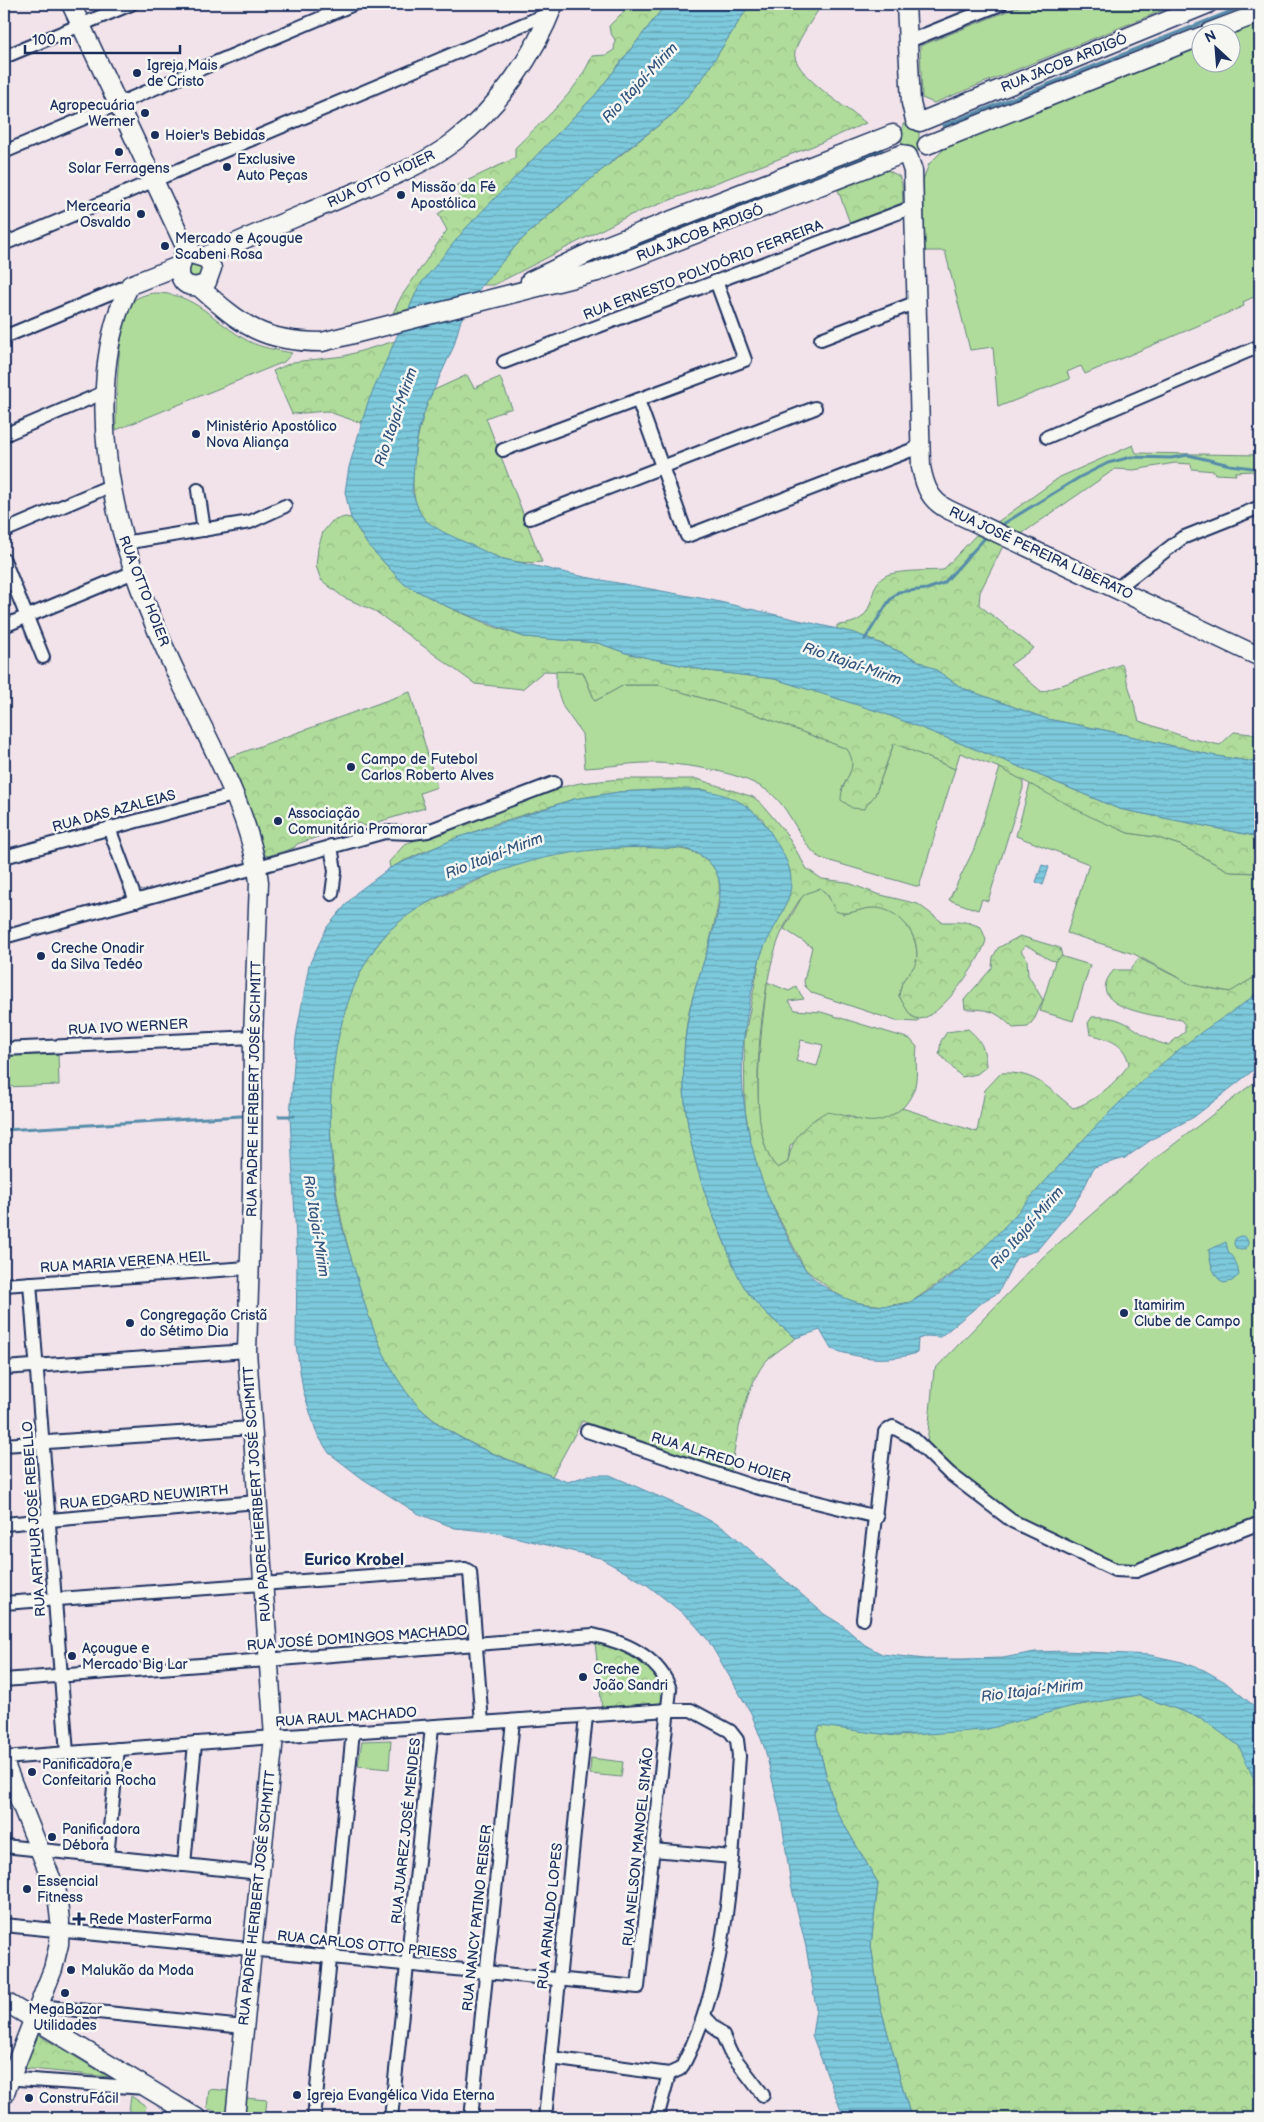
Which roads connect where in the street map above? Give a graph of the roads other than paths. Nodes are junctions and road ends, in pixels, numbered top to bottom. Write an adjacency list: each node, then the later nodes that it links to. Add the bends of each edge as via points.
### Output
1 (71, 4): 10 (main road)
2 (130, 4): 10 (street)
3 (354, 4): 14 (street)
4 (906, 4): 12 (main road)
5 (1001, 4): 12 (street)
6 (1208, 4): 15 (main road, RUA JACOB ARDIGÓ)
7 (552, 8): 18 (street); 21 (main road, RUA OTTO HOIER, via 515,75 488,109 454,141 409,169 231,245)
8 (1260, 13): 9 (main road)
9 (1236, 22)
10 (81, 25): 13 (street); 14 (main road)
11 (1192, 40): 17 (main road, RUA JACOB ARDIGÓ)
12 (908, 41): 15 (main road, via 911,103)
13 (4, 57)
14 (118, 103): 16 (street); 18 (main road)
15 (908, 124): 17 (main road, via 895,148); 17 (main road, via 927,130); 24 (main road, RUA JACOB ARDIGÓ, via 595,250)
16 (4, 152)
17 (914, 156): 19 (main road, RUA JOSÉ PEREIRA LIBERATO); 24 (main road, RUA JACOB ARDIGÓ, via 622,264)
18 (154, 180): 20 (street); 21 (main road)
19 (914, 207): 22 (street, RUA ERNESTO POLYDÓRIO FERREIRA); 25 (main road, RUA JOSÉ PEREIRA LIBERATO)
20 (4, 244)
21 (196, 269): 23 (main road, RUA OTTO HOIER); 24 (main road, RUA JACOB ARDIGÓ, via 226,311 238,321 256,331 288,341 322,342)
22 (716, 281): 29 (street, RUA ERNESTO POLYDÓRIO FERREIRA); 31 (street, via 745,360)
23 (136, 283): 26 (street); 30 (main road, RUA OTTO HOIER, via 119,304 112,330)
24 (487, 300)
25 (917, 302): 27 (street); 35 (main road, RUA JOSÉ PEREIRA LIBERATO)
26 (4, 337)
27 (821, 339)
28 (1260, 346): 34 (street)
29 (504, 362)
30 (105, 392): 33 (street); 38 (main road, RUA OTTO HOIER, via 105,443)
31 (638, 400): 36 (street); 37 (street)
32 (815, 408): 37 (street)
33 (4, 435)
34 (1047, 437)
35 (922, 446): 37 (street, via 687,536); 48 (main road, RUA JOSÉ PEREIRA LIBERATO, via 923,477 935,502)
36 (503, 450)
37 (662, 467): 42 (street)
38 (110, 486): 44 (street); 45 (main road, RUA OTTO HOIER)
39 (198, 490): 43 (street)
40 (285, 506): 43 (street, via 250,522)
41 (1260, 507): 48 (street, via 1182,538)
42 (530, 518)
43 (204, 530): 45 (street)
44 (4, 531)
45 (124, 543): 47 (main road, RUA OTTO HOIER)
46 (4, 560): 49 (street)
47 (134, 572): 49 (street); 54 (main road, RUA OTTO HOIER)
48 (1116, 589): 51 (main road, RUA JOSÉ PEREIRA LIBERATO)
49 (26, 617): 50 (street); 52 (street)
50 (4, 626)
51 (1260, 656)
52 (43, 658)
53 (554, 783): 56 (street, via 428,830 386,832)
54 (233, 795): 55 (street, RUA DAS AZALEIAS); 58 (main road, RUA OTTO HOIER)
55 (109, 828): 57 (street, RUA DAS AZALEIAS); 60 (street)
56 (331, 846): 58 (street); 59 (street, via 335,872)
57 (4, 857)
58 (258, 868): 60 (street); 62 (main road, RUA PADRE HERIBERT JOSÉ SCHMITT)
59 (332, 894)
60 (136, 901): 61 (street)
61 (4, 937)
62 (253, 1037): 63 (street, RUA IVO WERNER); 64 (main road, RUA PADRE HERIBERT JOSÉ SCHMITT)
63 (4, 1049)
64 (248, 1268): 65 (street, RUA MARIA VERENA HEIL); 67 (main road, RUA PADRE HERIBERT JOSÉ SCHMITT)
65 (30, 1283): 66 (street, RUA MARIA VERENA HEIL); 68 (street, RUA ARTHUR JOSÉ REBELLO)
66 (4, 1285)
67 (247, 1351): 68 (street); 70 (main road, RUA PADRE HERIBERT JOSÉ SCHMITT)
68 (37, 1365): 69 (street); 72 (street, RUA ARTHUR JOSÉ REBELLO)
69 (4, 1368)
70 (251, 1428): 72 (street); 74 (main road, RUA PADRE HERIBERT JOSÉ SCHMITT)
71 (588, 1431): 75 (street, RUA ALFREDO HOIER, via 755,1487)
72 (43, 1442): 73 (street); 76 (street, RUA ARTHUR JOSÉ REBELLO)
73 (4, 1445)
74 (257, 1502): 76 (street, RUA EDGARD NEUWIRTH); 79 (main road, RUA PADRE HERIBERT JOSÉ SCHMITT)
75 (877, 1517): 77 (street, via 885,1432 893,1428 913,1438 949,1472 1012,1521 1115,1570 1136,1571); 82 (street)
76 (49, 1520): 78 (street, RUA EDGARD NEUWIRTH); 80 (street, RUA ARTHUR JOSÉ REBELLO)
77 (1260, 1523)
78 (4, 1524)
79 (263, 1584): 80 (street); 83 (street, via 465,1569 470,1572); 84 (main road, RUA PADRE HERIBERT JOSÉ SCHMITT)
80 (55, 1599): 81 (street); 85 (street, RUA ARTHUR JOSÉ REBELLO)
81 (4, 1603)
82 (863, 1619)
83 (476, 1644): 84 (street, RUA JOSÉ DOMINGOS MACHADO); 87 (street, RUA JOSÉ DOMINGOS MACHADO, via 593,1635 623,1642 644,1655 667,1680 670,1689); 90 (street)
84 (268, 1660): 85 (street, RUA JOSÉ DOMINGOS MACHADO); 93 (main road, RUA PADRE HERIBERT JOSÉ SCHMITT)
85 (61, 1675): 86 (street, RUA JOSÉ DOMINGOS MACHADO); 96 (street, RUA ARTHUR JOSÉ REBELLO)
86 (4, 1680)
87 (668, 1710): 88 (street, RUA RAUL MACHADO); 101 (street, RUA NELSON MANOEL SIMÃO); 102 (street, RUA RAUL MACHADO, via 691,1710 730,1731 738,1740)
88 (586, 1716): 89 (street, RUA RAUL MACHADO); 112 (street, RUA ARNALDO LOPES)
89 (513, 1721): 90 (street, RUA RAUL MACHADO); 111 (street, RUA NANCY PATINO REISER)
90 (482, 1723): 91 (street, RUA RAUL MACHADO)
91 (432, 1727): 92 (street, RUA RAUL MACHADO); 110 (street, RUA JUAREZ JOSÉ MENDES)
92 (353, 1731): 93 (street, RUA RAUL MACHADO); 109 (street)
93 (274, 1737): 94 (street, RUA RAUL MACHADO); 105 (main road, RUA PADRE HERIBERT JOSÉ SCHMITT)
94 (196, 1743): 95 (street, RUA RAUL MACHADO); 104 (street)
95 (118, 1750): 96 (street, RUA RAUL MACHADO); 103 (street)
96 (67, 1753): 97 (street, RUA RAUL MACHADO)
97 (4, 1758)
98 (4, 1762): 100 (main road)
99 (4, 1846): 100 (street)
100 (40, 1850): 103 (street); 107 (main road, via 57,1894)
101 (653, 1850): 102 (street); 113 (street, RUA NELSON MANOEL SIMÃO)
102 (732, 1857): 116 (street, via 721,1940)
103 (107, 1858): 104 (street)
104 (184, 1865): 105 (street)
105 (260, 1873): 108 (main road, RUA PADRE HERIBERT JOSÉ SCHMITT)
106 (4, 1925): 107 (street, RUA CARLOS OTTO PRIESS)
107 (60, 1930): 108 (street, RUA CARLOS OTTO PRIESS); 115 (main road, via 53,1969)
108 (252, 1948): 109 (street, RUA CARLOS OTTO PRIESS); 117 (main road, RUA PADRE HERIBERT JOSÉ SCHMITT)
109 (330, 1956): 110 (street, RUA CARLOS OTTO PRIESS); 126 (street)
110 (407, 1964): 111 (street, RUA CARLOS OTTO PRIESS); 127 (street, RUA JUAREZ JOSÉ MENDES)
111 (486, 1972): 112 (street, RUA CARLOS OTTO PRIESS); 128 (street, RUA NANCY PATINO REISER)
112 (559, 1979): 113 (street, RUA CARLOS OTTO PRIESS); 118 (street, RUA ARNALDO LOPES)
113 (638, 1987)
114 (4, 2001): 115 (main road)
115 (36, 2012): 117 (street); 120 (main road); 121 (main road)
116 (704, 2016): 119 (street, via 683,2065); 123 (street, via 723,2036 730,2052)
117 (244, 2027): 125 (main road, RUA PADRE HERIBERT JOSÉ SCHMITT)
118 (551, 2058): 119 (street); 129 (street, RUA ARNALDO LOPES)
119 (669, 2074): 130 (street)
120 (7, 2078): 121 (street); 122 (main road)
121 (148, 2088): 124 (main road)
122 (4, 2095)
123 (763, 2095)
124 (197, 2118)
125 (235, 2118)
126 (314, 2118)
127 (391, 2118)
128 (471, 2118)
129 (545, 2118)
130 (657, 2118)

